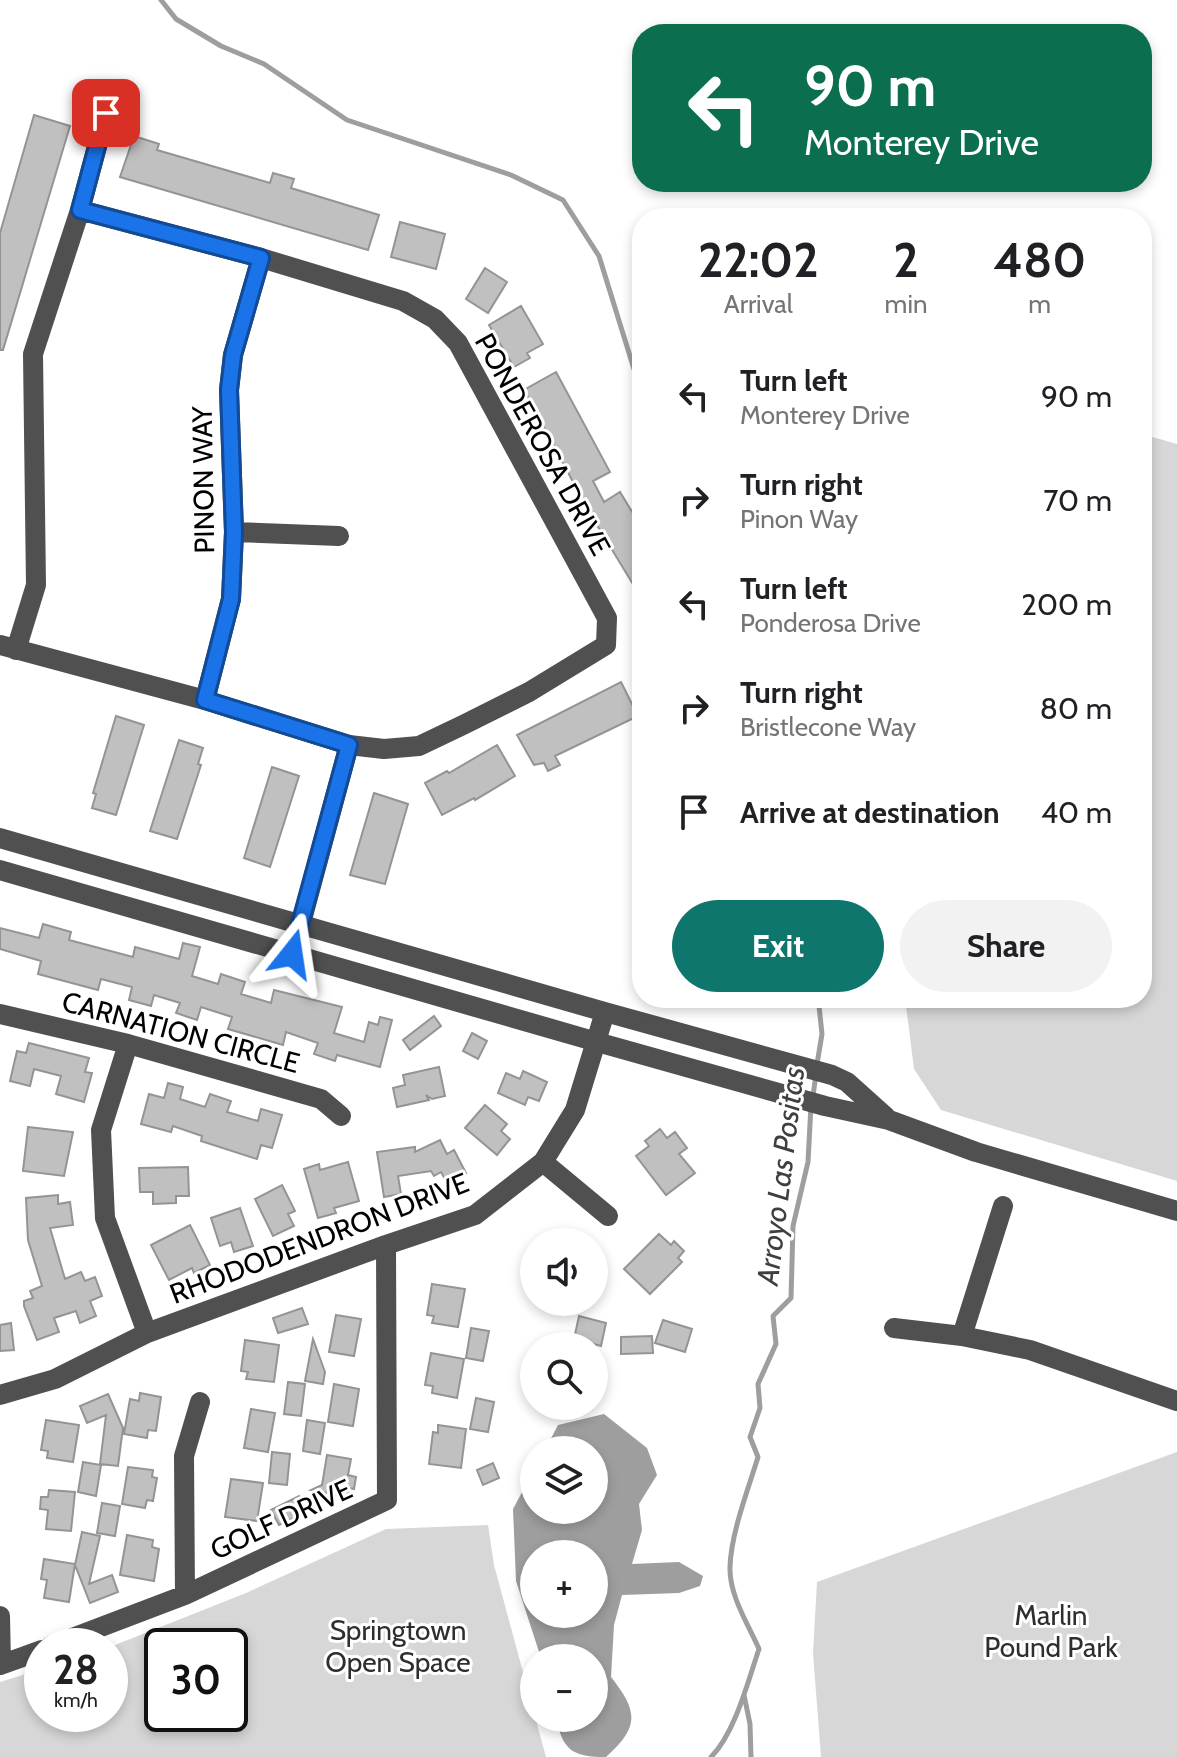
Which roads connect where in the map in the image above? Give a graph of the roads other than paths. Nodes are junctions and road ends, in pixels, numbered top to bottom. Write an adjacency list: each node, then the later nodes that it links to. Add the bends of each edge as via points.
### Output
1 (106, 113): 2 (street)
2 (80, 210): 3 (street, PONDEROSA DRIVE); 6 (street, via 33,354 36,585)
3 (261, 258): 4 (street, PINON WAY, via 233,355 229,390); 8 (street, PONDEROSA DRIVE, via 403,301 435,319 458,343 607,618 606,645 529,692 419,746)
4 (234, 532): 5 (street); 7 (street, PINON WAY, via 231,599)
5 (339, 536)
6 (8, 647): 7 (street)
7 (205, 700): 8 (street)
8 (349, 745): 11 (street)
9 (0, 838): 11 (street)
10 (0, 870): 12 (street)
11 (301, 925): 12 (street); 13 (street)
12 (292, 954): 15 (street)
13 (605, 1012): 15 (street, RHODODENDRON DRIVE); 18 (street, via 832,1075)
14 (0, 1014): 16 (street, CARNATION CIRCLE)
15 (597, 1042): 18 (street); 19 (street, RHODODENDRON DRIVE, via 575,1110)
16 (128, 1044): 17 (street, CARNATION CIRCLE, via 321,1099); 25 (street, via 101,1130 105,1218)
17 (341, 1116)
18 (889, 1120): 21 (street, via 976,1152)
19 (543, 1162): 22 (street); 23 (street, RHODODENDRON DRIVE, via 475,1215)
20 (1003, 1206): 26 (street)
21 (1177, 1211)
22 (608, 1216)
23 (386, 1245): 25 (street, RHODODENDRON DRIVE); 30 (street, GOLF DRIVE, via 387,1500)
24 (894, 1328): 26 (street)
25 (147, 1333): 27 (street, RHODODENDRON DRIVE, via 55,1379)
26 (962, 1336): 28 (street, via 1030,1350)
27 (0, 1395)
28 (1177, 1401)
29 (200, 1402): 30 (street, via 184,1456)
30 (185, 1595): 32 (street, GOLF DRIVE)
31 (0, 1616): 34 (street)
32 (98, 1628)
33 (24, 1657): 34 (street)
34 (1, 1665)

